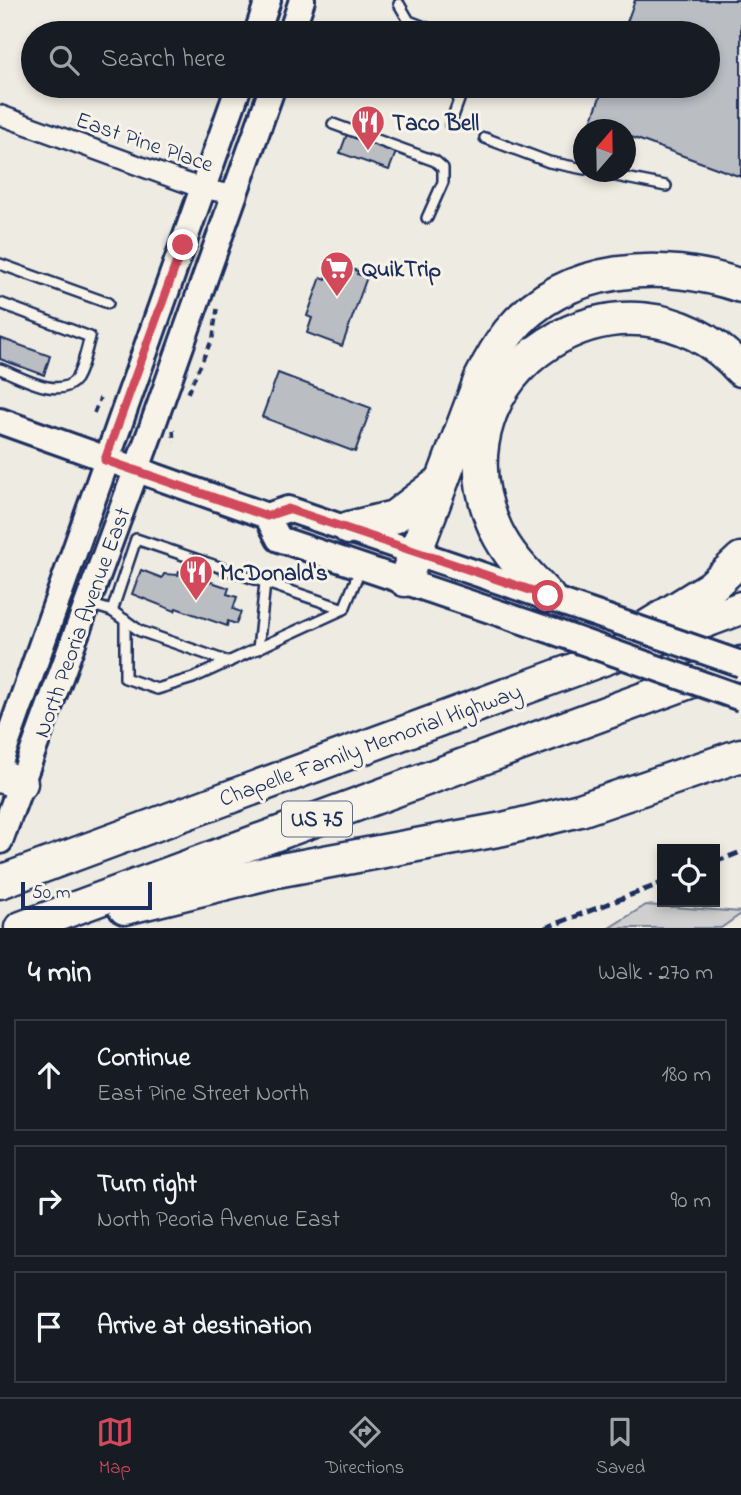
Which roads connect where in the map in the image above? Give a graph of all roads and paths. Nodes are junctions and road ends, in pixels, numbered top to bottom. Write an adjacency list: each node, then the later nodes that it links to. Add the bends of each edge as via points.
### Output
1 (268, 0): 4 (main road)
2 (302, 0): 5 (main road)
3 (399, 4): 6 (lane)
4 (261, 21)
5 (295, 21)
6 (409, 21)
7 (235, 98): 17 (main road, North Peoria Avenue East)
8 (269, 98): 18 (main road, North Peoria Avenue East)
9 (460, 98): 12 (lane)
10 (0, 115): 17 (street, East Pine Place)
11 (332, 124): 19 (lane, via 435,161 443,169 443,182)
12 (450, 125)
13 (485, 138): 14 (lane)
14 (573, 167)
15 (636, 180): 16 (lane)
16 (666, 186)
17 (203, 190): 18 (street, East Pine Place); 29 (main road, North Peoria Avenue East)
18 (236, 195): 30 (main road, North Peoria Avenue East)
19 (427, 218)
20 (0, 264): 23 (lane)
21 (741, 286): 31 (highway, via 683,271 640,270 582,283 541,303 495,352)
22 (0, 303): 24 (lane, via 90,337 75,380 65,386 54,389)
23 (108, 303)
24 (0, 369)
25 (741, 370): 39 (highway, via 710,343 673,324 625,318 596,321 555,338 513,374 487,422 481,479 489,513 506,548)
26 (100, 398): 27 (path)
27 (94, 413)
28 (0, 421): 29 (main road)
29 (105, 460): 30 (main road); 51 (main road, North Peoria Avenue East)
30 (136, 471): 32 (main road); 40 (main road, North Peoria Avenue East)
31 (440, 482): 33 (highway, via 394,517); 34 (highway)
32 (267, 516): 33 (main road, via 288,509); 36 (main road, via 279,539)
33 (349, 528): 34 (main road)
34 (416, 550): 37 (highway); 39 (main road)
35 (741, 559): 48 (highway, via 711,587)
36 (362, 565): 37 (main road); 42 (lane)
37 (405, 580): 49 (main road, bridge)
38 (265, 583): 42 (lane); 43 (lane, via 136,539); 45 (lane)
39 (548, 596): 47 (main road, bridge)
40 (88, 603): 43 (lane); 51 (main road, North Peoria Avenue East)
41 (741, 608): 48 (highway, Chapelle Family Memorial Highway / US 75)
42 (344, 609): 45 (lane)
43 (112, 611): 44 (lane)
44 (125, 620): 46 (lane, via 140,631); 46 (lane, via 125,678 157,689)
45 (258, 649): 46 (lane)
46 (229, 662)
47 (741, 663): 54 (highway, US 75)
48 (577, 668): 53 (highway, Chapelle Family Memorial Highway / US 75)
49 (741, 698)
50 (741, 755): 55 (highway, via 554,817 276,871)
51 (7, 774): 52 (main road, North Peoria Avenue East)
52 (0, 841)
53 (0, 882)
54 (21, 928)
55 (44, 928)

